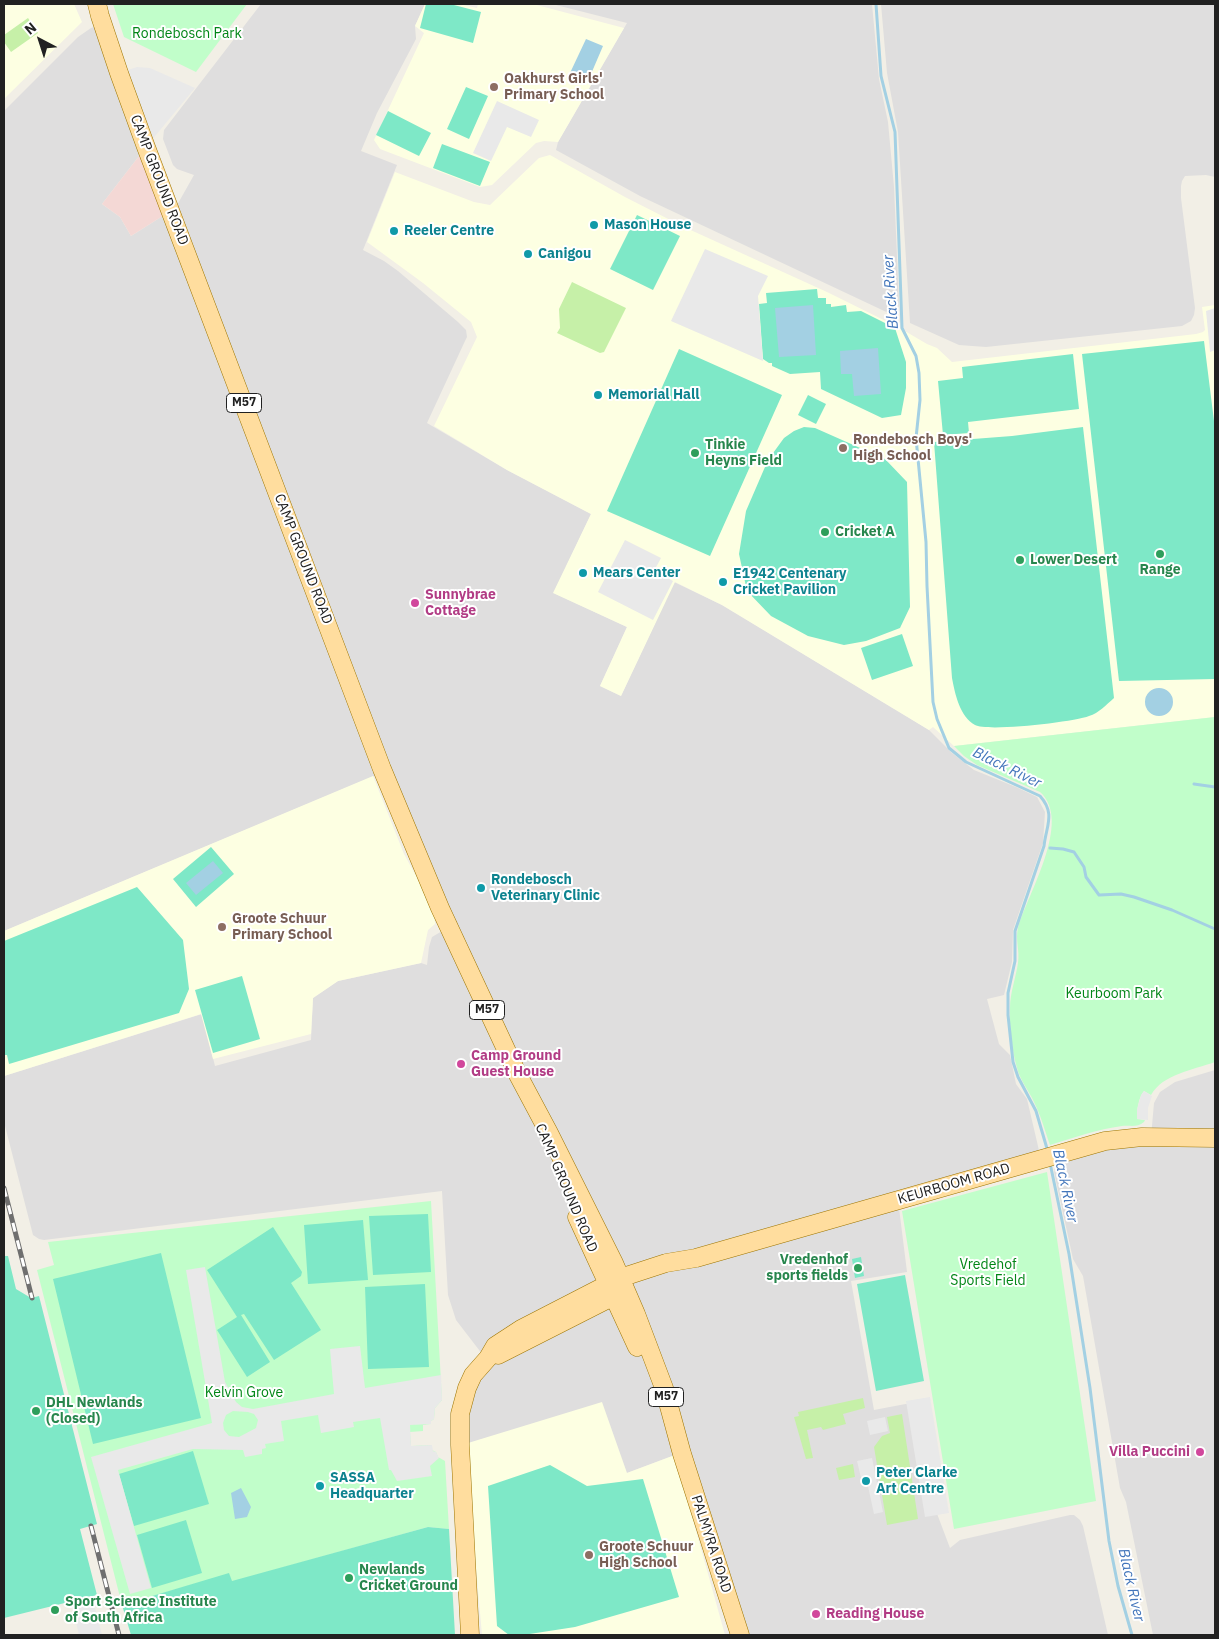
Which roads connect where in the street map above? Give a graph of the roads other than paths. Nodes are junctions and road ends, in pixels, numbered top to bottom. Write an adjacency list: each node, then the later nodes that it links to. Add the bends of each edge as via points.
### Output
1 (97, 8): 3 (main road, CAMP GROUND ROAD / M57, via 146,146 382,769 440,908 526,1092 549,1133)
2 (1215, 1138): 3 (main road, KEURBOOM ROAD, via 1151,1137 1105,1141 696,1258)
3 (617, 1287): 4 (main road, KEURBOOM ROAD, via 503,1353 488,1358 469,1382 462,1405 460,1446); 5 (main road, PALMYRA ROAD / M57, via 642,1359 682,1454)
4 (470, 1635)
5 (740, 1635)

